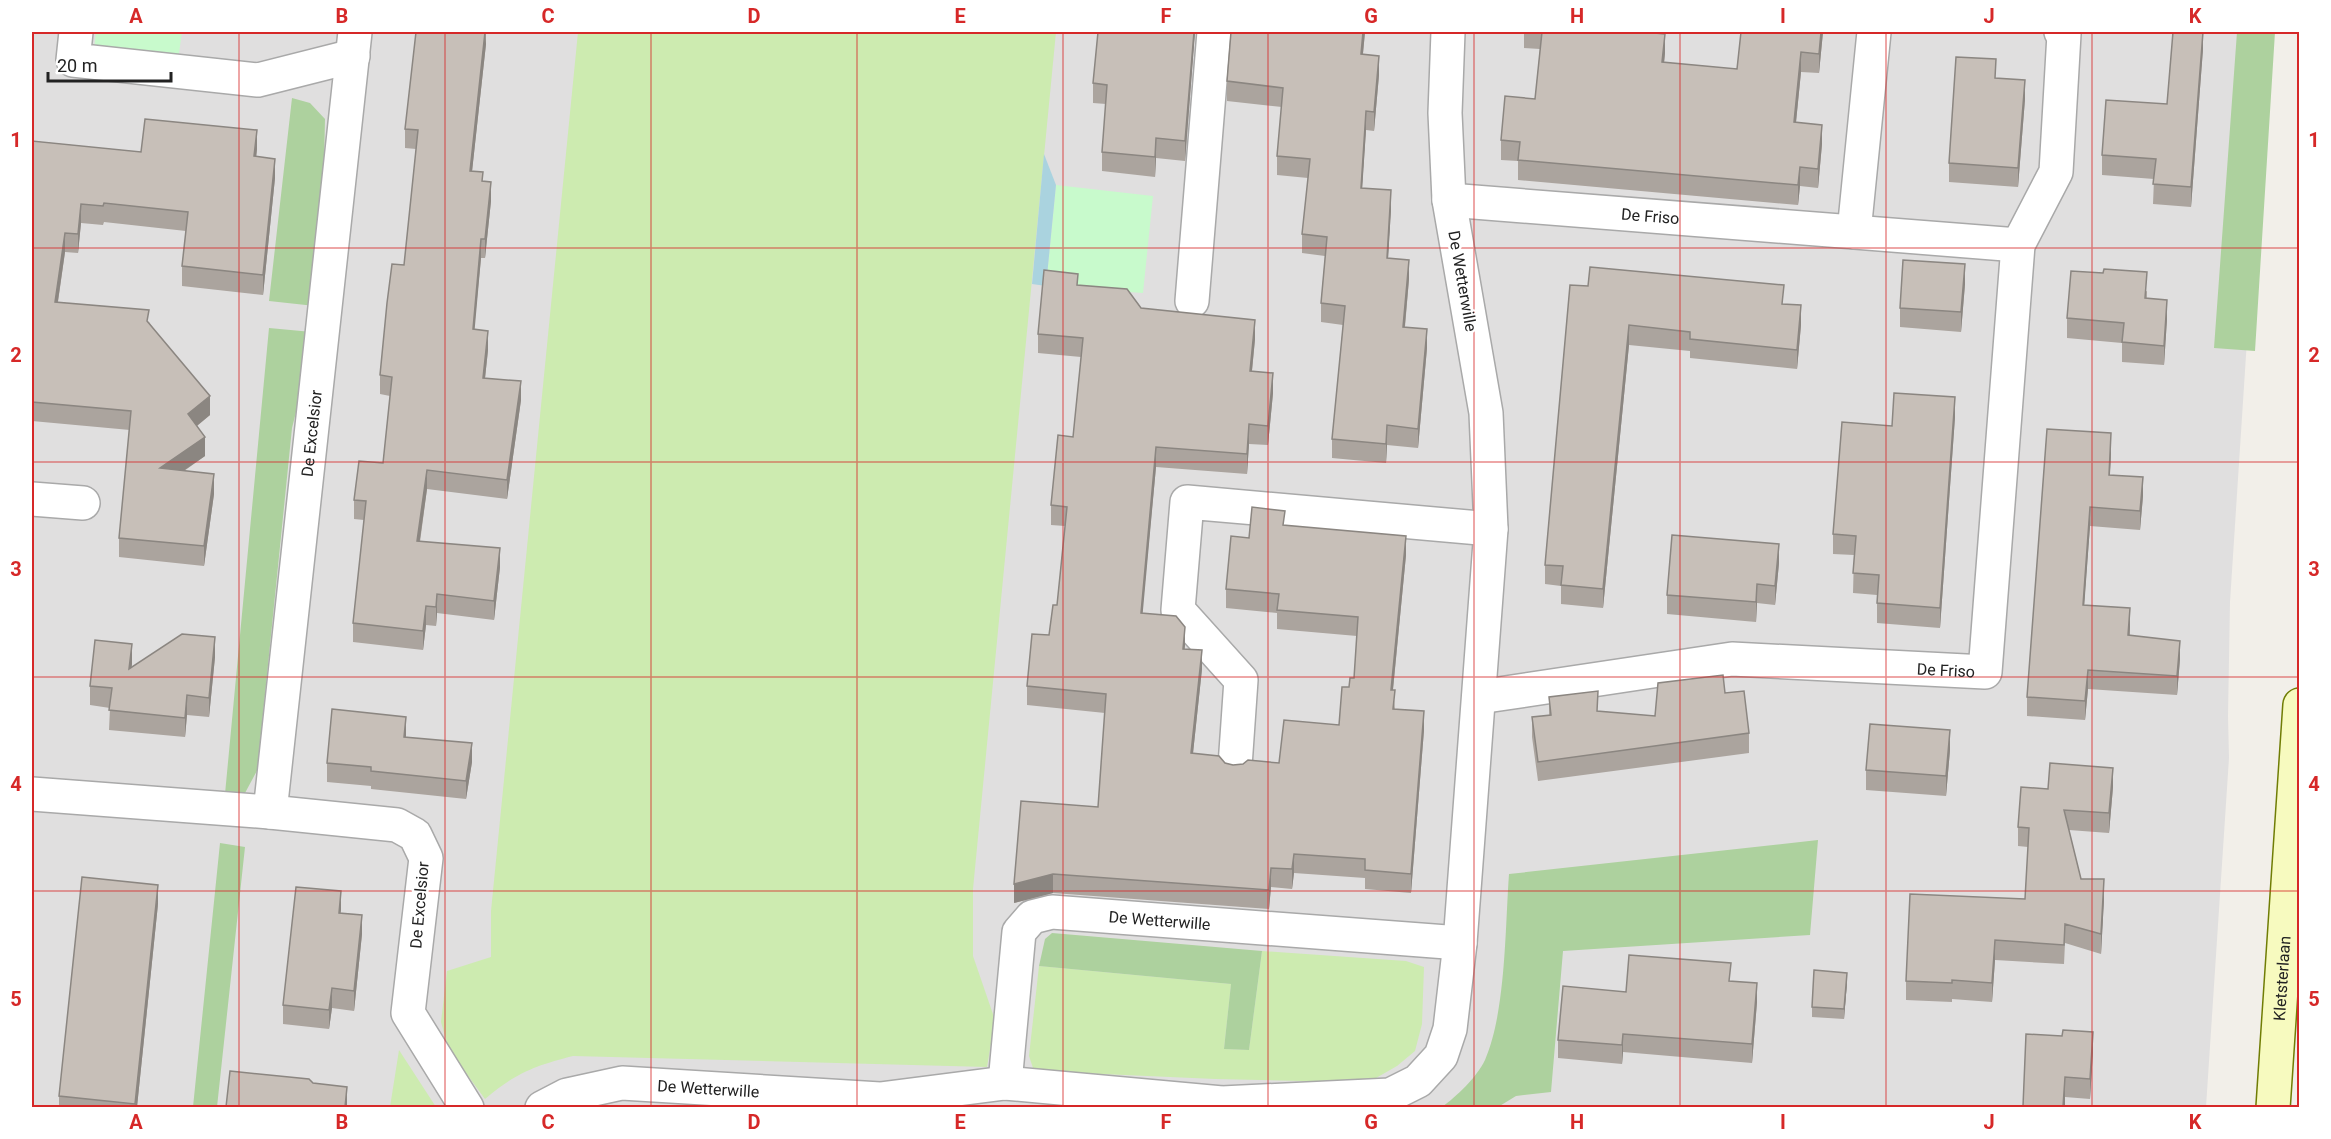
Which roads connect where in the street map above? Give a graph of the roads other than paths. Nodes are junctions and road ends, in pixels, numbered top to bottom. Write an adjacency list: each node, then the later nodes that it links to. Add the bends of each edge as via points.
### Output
1 (76, 32): 6 (street, De Excelsior, via 73,60 258,80)
2 (1214, 32): 10 (street)
3 (1448, 32): 7 (street, De Wetterwille, via 1445,113)
4 (1874, 32): 8 (street)
5 (2061, 32): 9 (street, De Friso, via 2064,34 2056,172)
6 (354, 44): 18 (street, De Excelsior)
7 (1449, 200): 8 (street, De Friso); 13 (street, De Wetterwille, via 1486,413)
8 (1854, 232): 9 (street, De Friso)
9 (2018, 244): 14 (street, De Friso, via 1985,672 1732,659)
10 (1192, 301)
11 (32, 499): 12 (street)
12 (83, 503)
13 (1491, 529): 14 (street, De Wetterwille); 16 (street, via 1187,502 1178,610 1241,680)
14 (1479, 697): 19 (street, De Wetterwille)
15 (2300, 705): 25 (main road, Kletsterlaan)
16 (1234, 766)
17 (32, 794): 18 (street, De Excelsior)
18 (270, 812): 23 (street, De Excelsior, via 397,825 415,835 426,858 408,1013)
19 (1460, 943): 20 (street, De Wetterwille, via 1052,912 1032,917 1019,932); 22 (street, De Wetterwille, via 1450,1029 1441,1056 1418,1081 1390,1095)
20 (1005, 1083): 21 (street, De Wetterwille); 22 (street, De Wetterwille)
21 (880, 1103): 24 (street, De Wetterwille, via 622,1083 567,1095)
22 (1222, 1105)
23 (467, 1107)
24 (542, 1107)
25 (2273, 1107)

